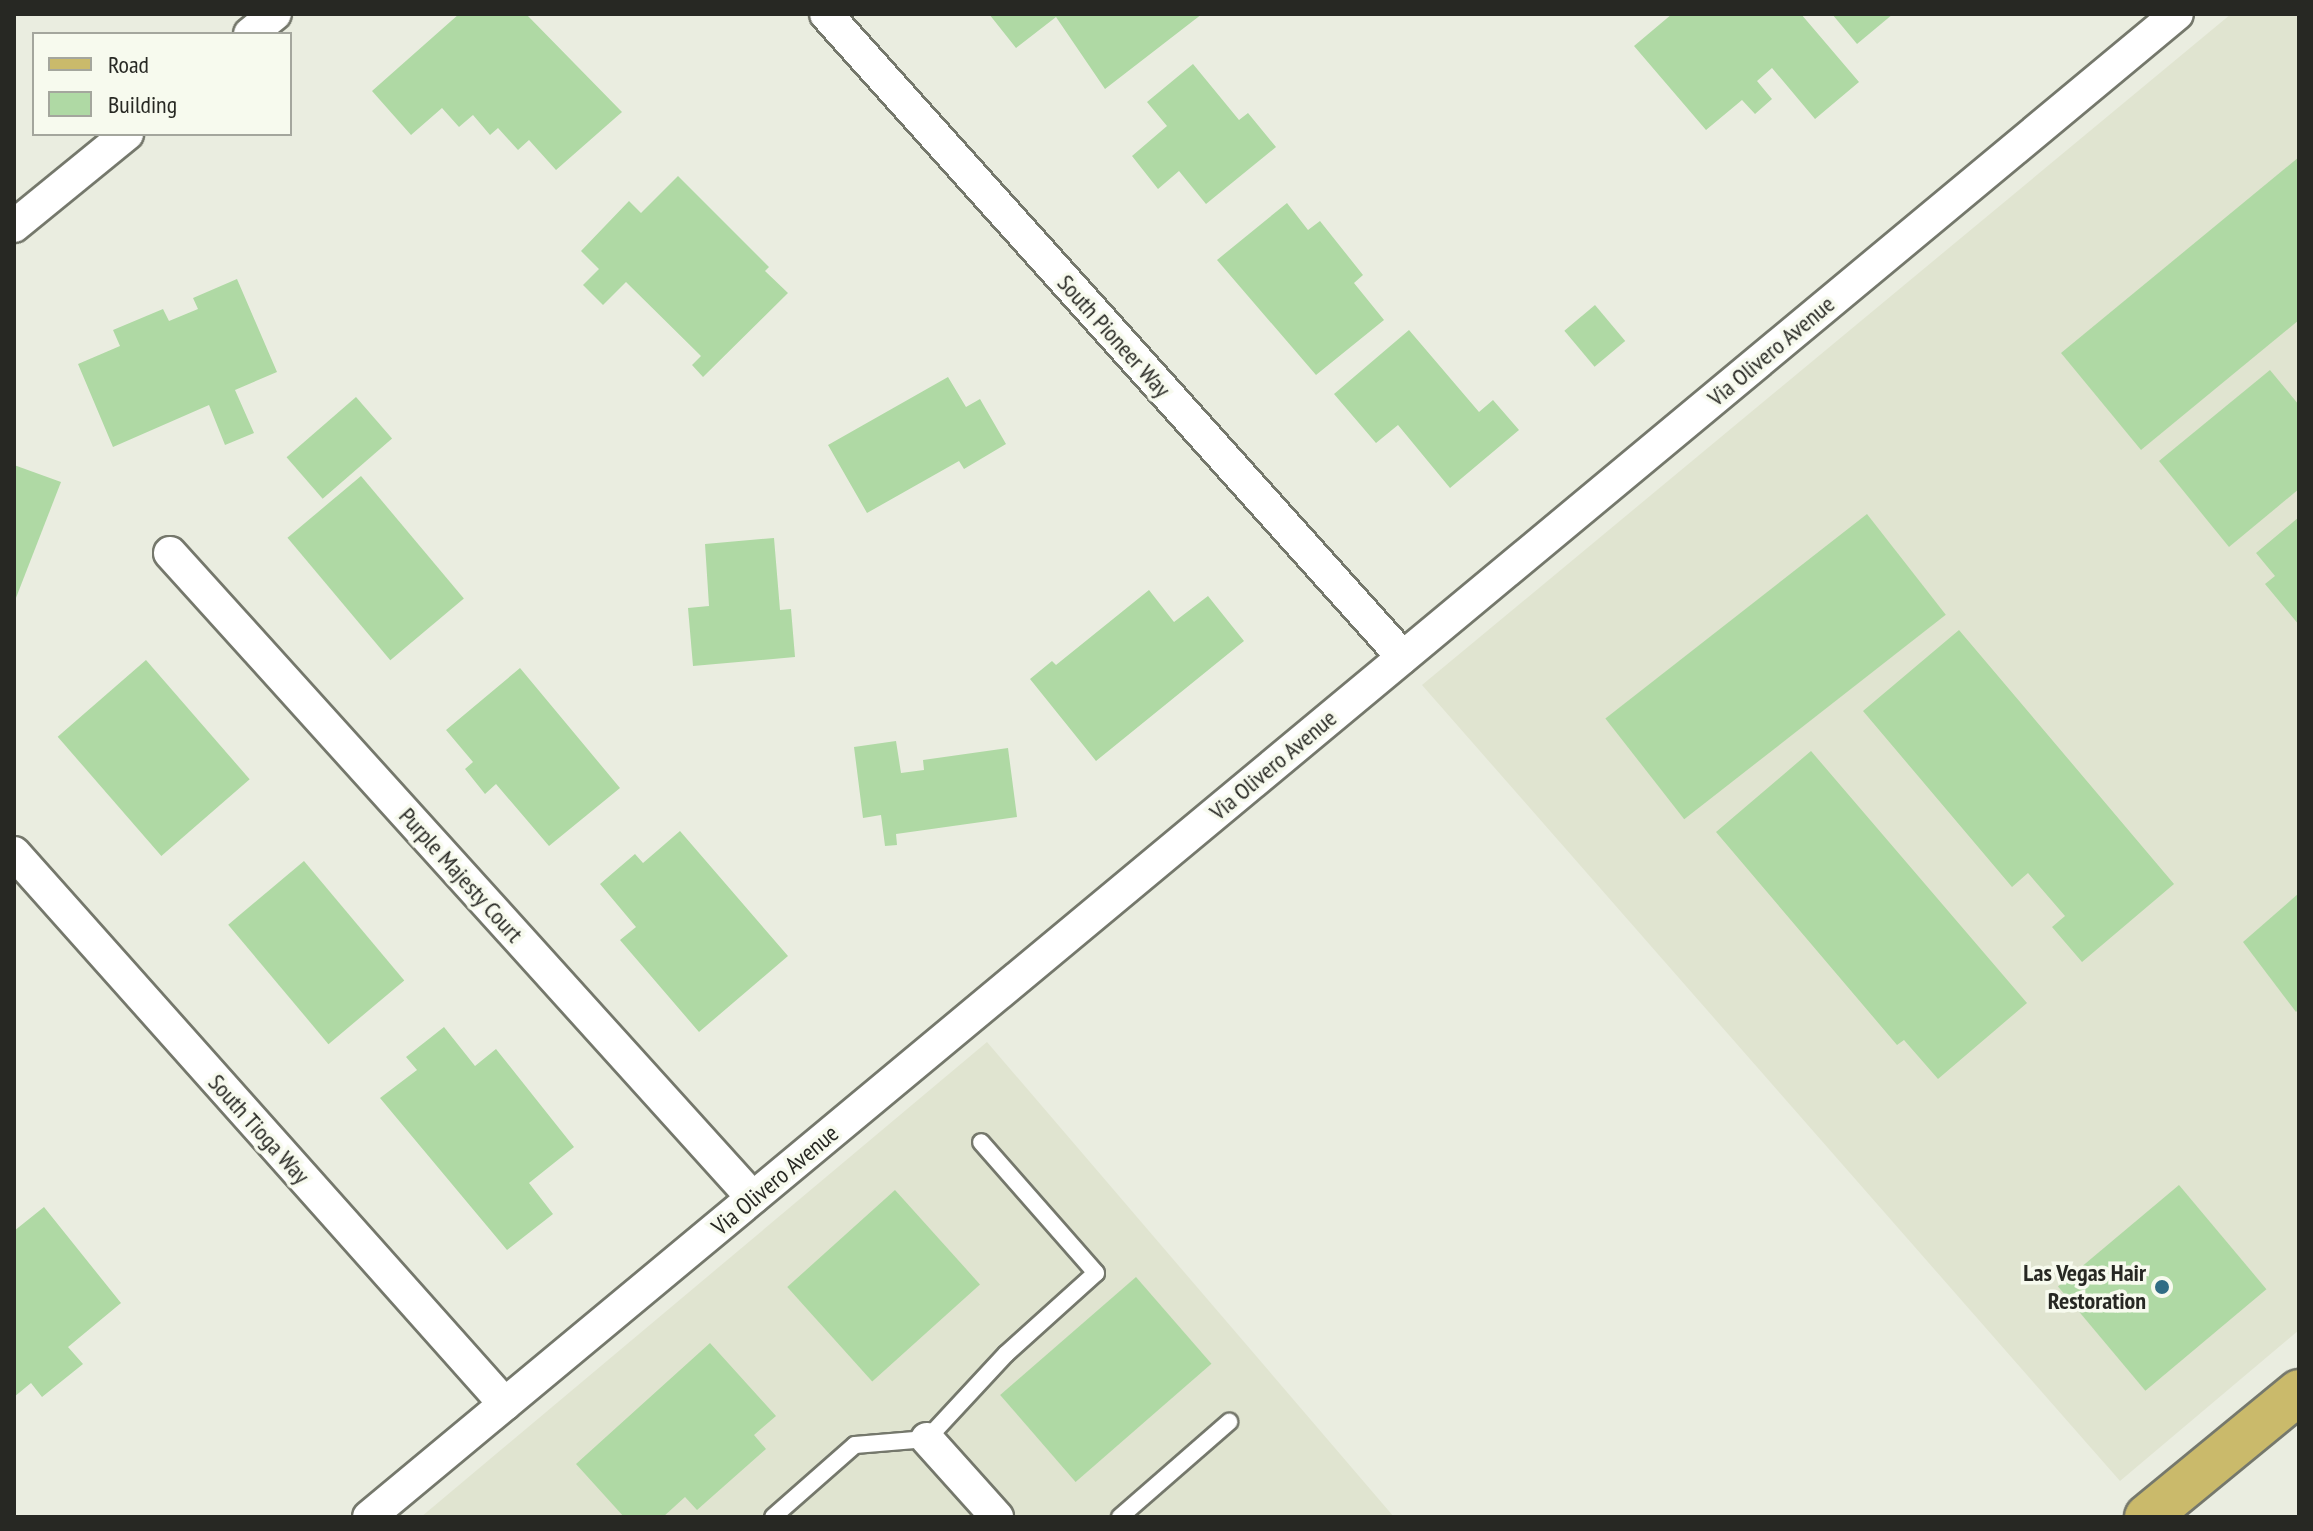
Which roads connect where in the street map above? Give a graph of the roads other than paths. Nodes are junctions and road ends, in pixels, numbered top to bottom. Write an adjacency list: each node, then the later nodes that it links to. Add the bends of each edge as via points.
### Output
1 (275, 14): 4 (street)
2 (826, 14): 8 (street, South Pioneer Way)
3 (2177, 14): 8 (street, Via Olivero Avenue)
4 (252, 32)
5 (125, 136): 6 (street)
6 (14, 226)
7 (170, 553): 11 (street, Purple Majesty Court)
8 (1403, 657): 11 (street, Via Olivero Avenue)
9 (14, 853): 13 (street, South Tioga Way)
10 (981, 1142): 15 (lane, via 1096,1273 1006,1354)
11 (753, 1198): 13 (street, Via Olivero Avenue)
12 (2299, 1392): 16 (main road)
13 (505, 1404): 17 (street, Via Olivero Avenue)
14 (1229, 1422): 20 (lane)
15 (927, 1439): 18 (lane, via 855,1445); 19 (street)
16 (2154, 1515)
17 (369, 1517)
18 (773, 1517)
19 (997, 1517)
20 (1120, 1517)

